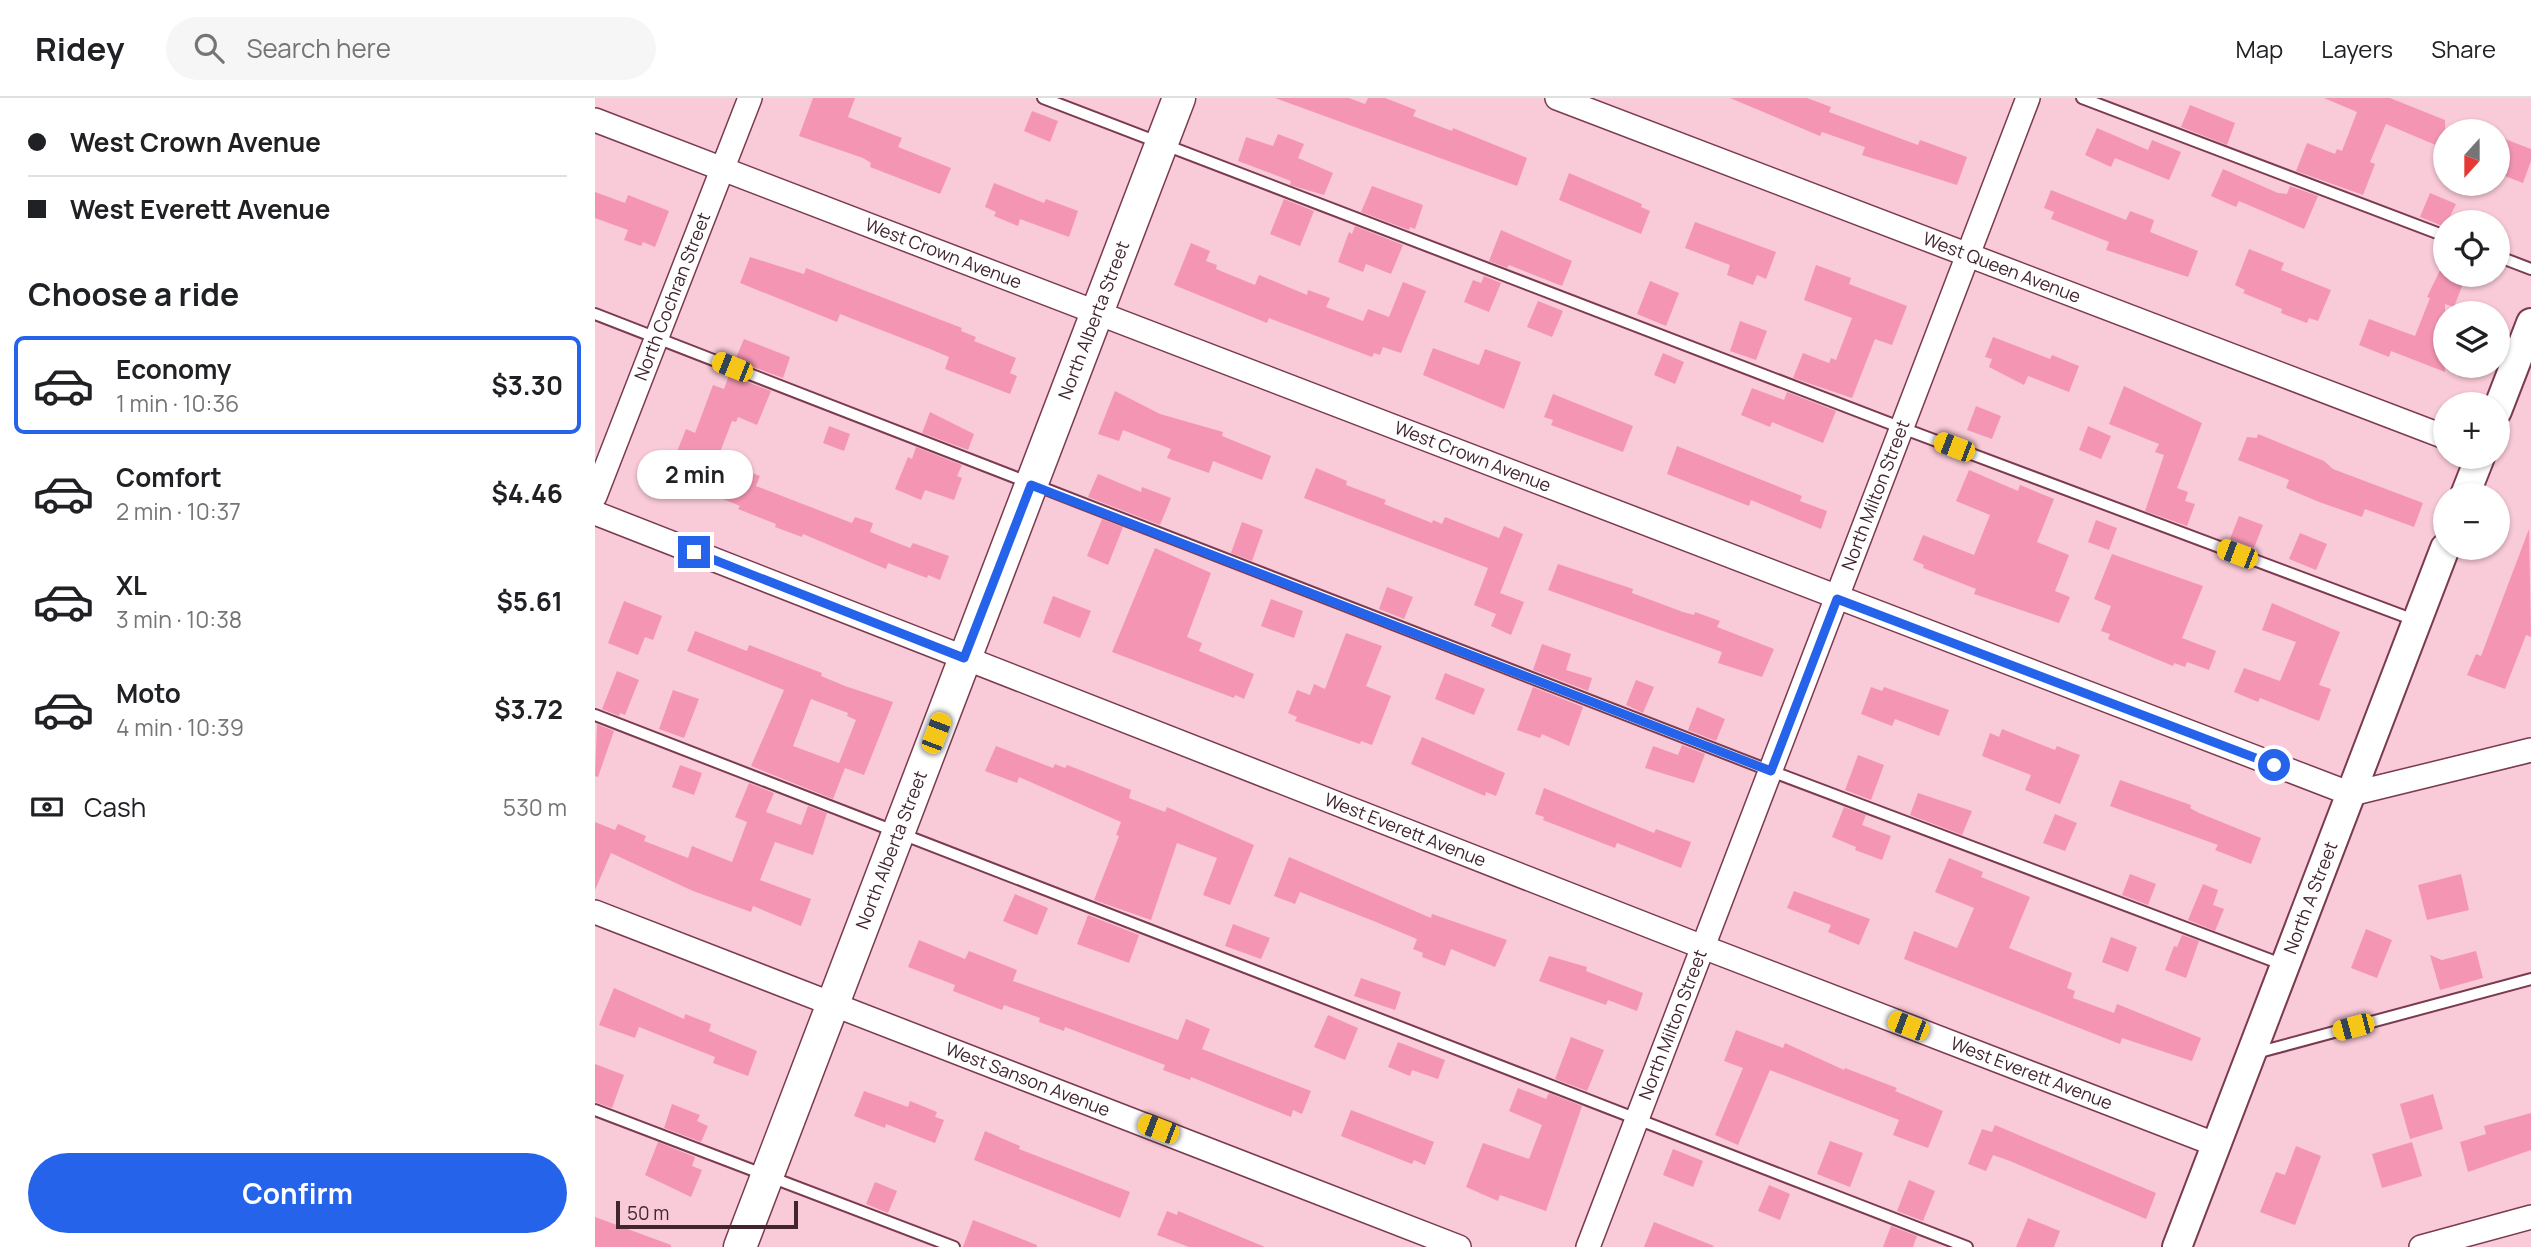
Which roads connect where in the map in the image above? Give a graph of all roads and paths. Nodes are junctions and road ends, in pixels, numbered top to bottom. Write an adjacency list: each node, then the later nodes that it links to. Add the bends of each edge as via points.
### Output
1 (750, 98): 9 (street, North Cochran Street)
2 (1043, 98): 8 (lane)
3 (1179, 98): 8 (main road, North Alberta Street)
4 (1557, 98): 11 (street, West Queen Avenue)
5 (2028, 98): 11 (street, North Milton Street)
6 (2082, 98): 10 (lane)
7 (595, 120): 9 (street, West Crown Avenue)
8 (1161, 145): 15 (main road, North Alberta Street); 19 (lane)
9 (722, 170): 15 (street, West Crown Avenue); 17 (street, North Cochran Street)
10 (2433, 231)
11 (1968, 256): 19 (street, North Milton Street); 20 (street, West Queen Avenue)
12 (2510, 261): 13 (lane)
13 (2531, 269)
14 (595, 314): 17 (lane)
15 (1098, 314): 21 (main road, North Alberta Street); 25 (street, West Crown Avenue)
16 (2531, 323): 18 (street)
17 (657, 337): 21 (lane); 22 (street, North Cochran Street)
18 (2504, 392)
19 (1902, 428): 25 (street, North Milton Street); 26 (lane)
20 (2433, 432)
21 (1031, 485): 27 (main road, North Alberta Street); 30 (lane)
22 (595, 496)
23 (595, 513): 27 (street, West Everett Avenue)
24 (2440, 560): 26 (street, North A Street)
25 (1837, 599): 30 (street, North Milton Street); 31 (street, West Crown Avenue)
26 (2417, 621): 31 (street, North A Street)
27 (964, 658): 32 (main road, North Alberta Street); 34 (street, West Everett Avenue)
28 (595, 715): 32 (lane)
29 (2531, 750): 31 (street)
30 (1771, 771): 34 (street, North Milton Street); 35 (lane)
31 (2351, 794): 35 (street, North A Street)
32 (898, 833): 37 (main road, North Alberta Street); 40 (lane)
33 (595, 912): 37 (street, West Sanson Avenue)
34 (1703, 947): 40 (street, North Milton Street); 41 (street, West Everett Avenue)
35 (2284, 965): 38 (street, North A Street)
36 (2531, 979): 38 (lane)
37 (832, 1002): 42 (main road, North Alberta Street); 46 (street, West Sanson Avenue)
38 (2251, 1054): 41 (street, North A Street)
39 (595, 1110): 42 (lane)
40 (1637, 1119): 47 (street, North Milton Street); 48 (lane)
41 (2217, 1145): 49 (street, North A Street)
42 (767, 1174): 44 (main road, North Alberta Street); 45 (lane)
43 (2531, 1217): 50 (street)
44 (740, 1247)
45 (954, 1247)
46 (1459, 1247)
47 (1588, 1247)
48 (1967, 1247)
49 (2178, 1247)
50 (2421, 1247)

